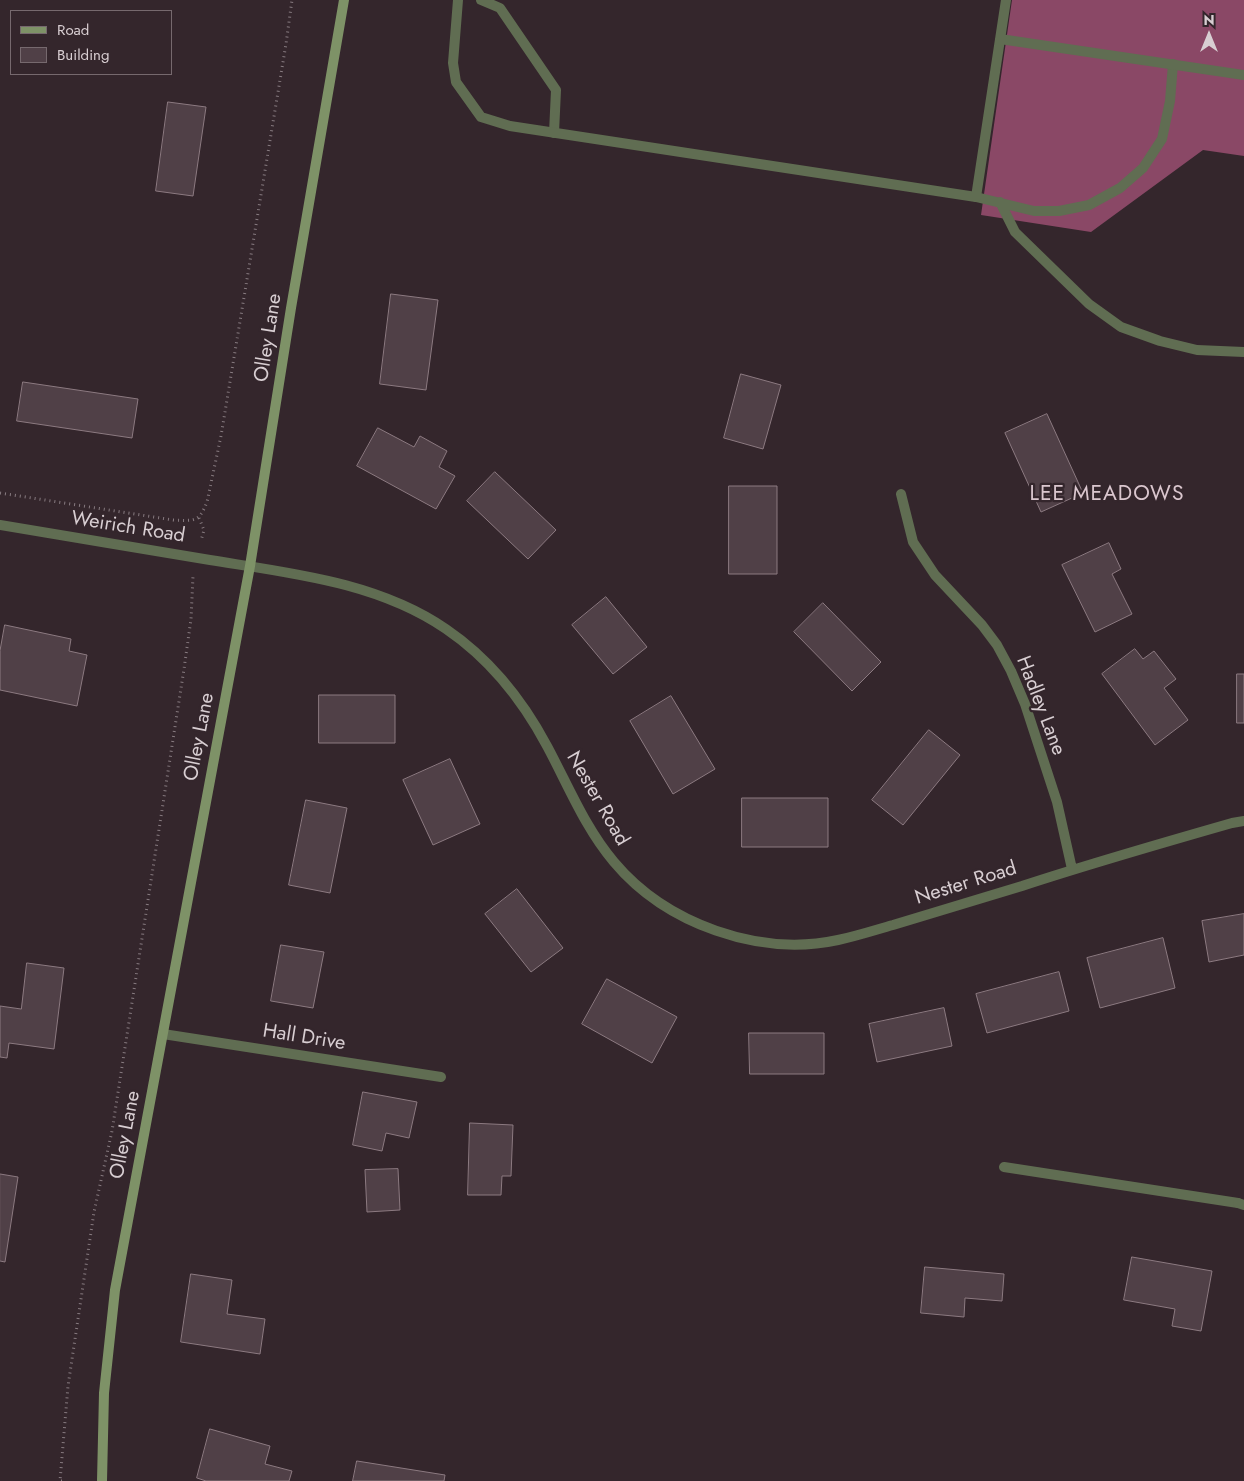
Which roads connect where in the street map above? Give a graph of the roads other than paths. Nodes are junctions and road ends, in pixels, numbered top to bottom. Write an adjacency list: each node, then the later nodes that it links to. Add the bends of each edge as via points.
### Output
1 (344, 0): 14 (main road, Olley Lane)
2 (458, 0): 8 (street, via 453,63 456,82 465,96 481,117 510,126)
3 (481, 0): 8 (street, via 500,8 556,90)
4 (1006, 0): 5 (street)
5 (1000, 39): 6 (street); 9 (street)
6 (1173, 64): 7 (street); 10 (street, via 1162,139 1143,168 1120,188 1089,205 1059,210 1034,210)
7 (1244, 74)
8 (554, 133): 9 (street)
9 (976, 197): 10 (street)
10 (1000, 202): 11 (street, via 1015,232 1089,304 1121,327 1196,350)
11 (1244, 352)
12 (901, 494): 16 (street, Hadley Lane, via 912,542 935,576 982,625 1011,670 1056,802)
13 (0, 525): 14 (street, Weirich Road)
14 (250, 566): 16 (street, Nester Road, via 328,581 390,599 443,626 463,641 501,676 527,711 586,822 614,862 658,902 688,920 716,931 773,943 808,944 837,940); 17 (main road, Olley Lane)
15 (1244, 821): 16 (street, Nester Road)
16 (1072, 870)
17 (163, 1034): 18 (street, Hall Drive); 21 (main road, Olley Lane, via 115,1290 104,1394)
18 (441, 1077)
19 (1004, 1167): 20 (street)
20 (1241, 1204)
21 (102, 1481)

